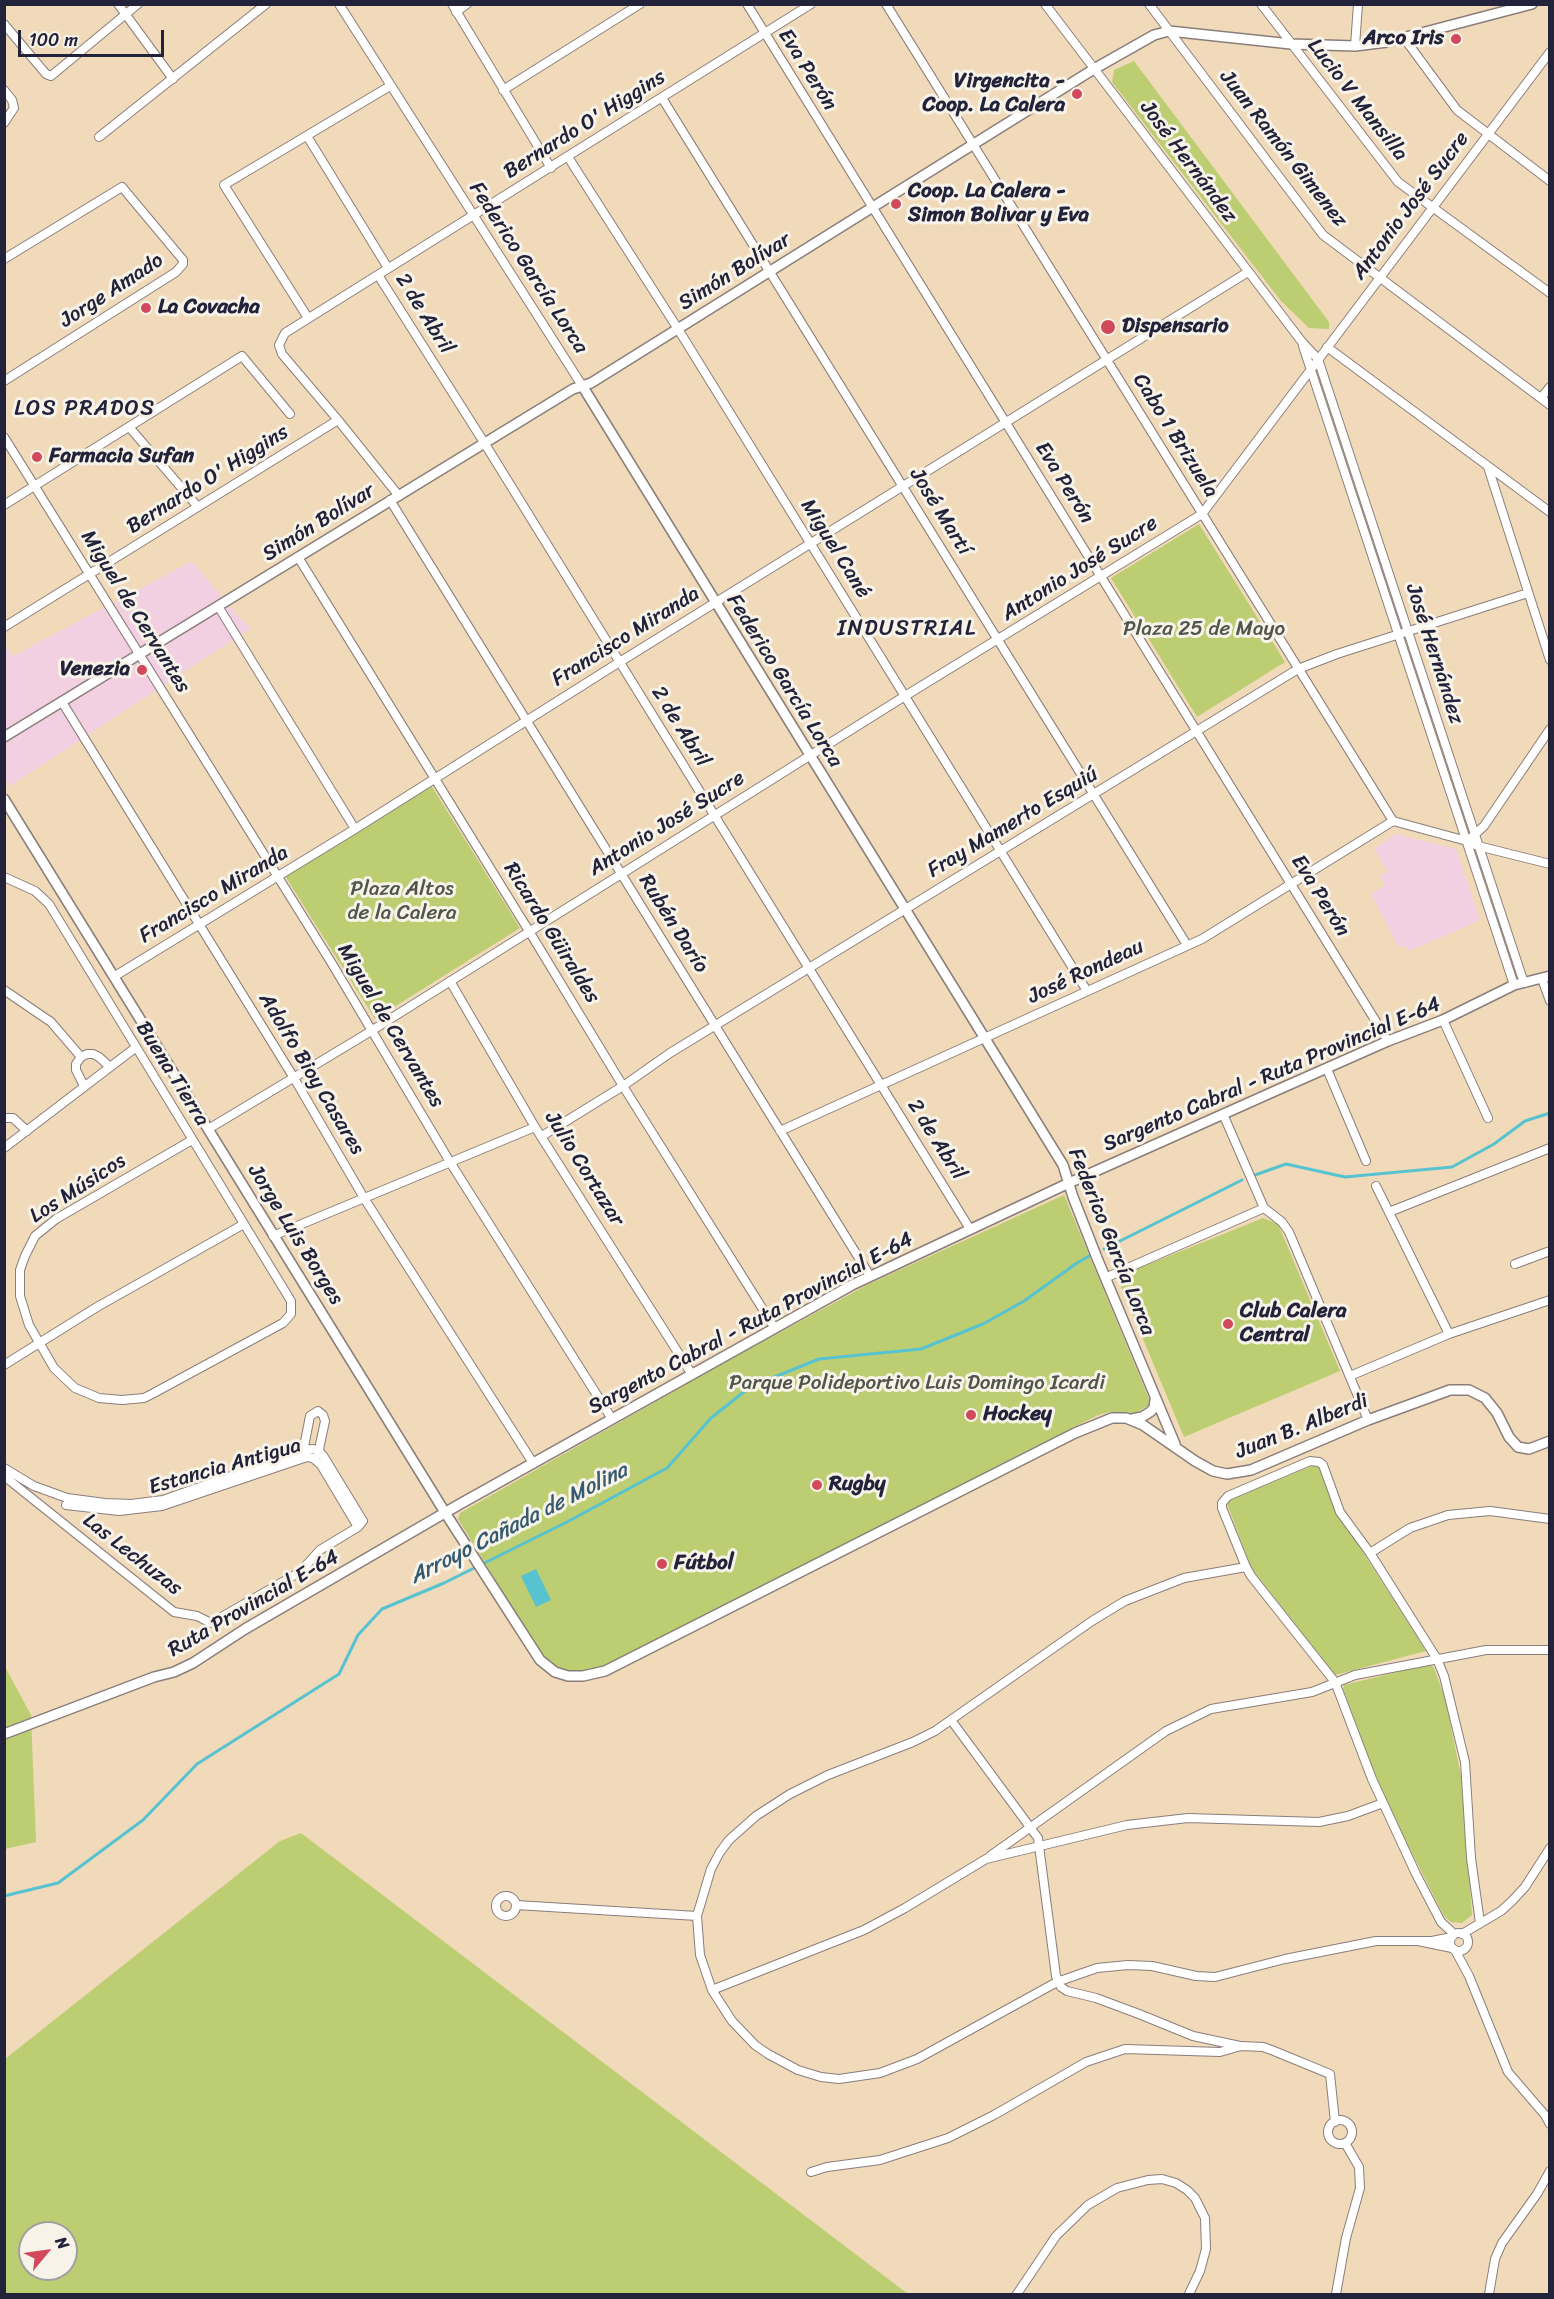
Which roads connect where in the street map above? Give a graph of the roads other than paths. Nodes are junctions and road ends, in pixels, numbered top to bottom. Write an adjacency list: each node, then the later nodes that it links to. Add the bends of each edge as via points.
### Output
1 (118, 4): 16 (street)
2 (138, 4): 16 (street)
3 (266, 4): 25 (street)
4 (339, 4): 26 (street, Federico García Lorca)
5 (468, 4): 15 (street)
6 (640, 4): 28 (street)
7 (747, 4): 19 (street, Eva Perón)
8 (812, 4): 19 (street, Bernardo O' Higgins)
9 (886, 4): 34 (street, Cabo 1 Brizuela)
10 (1045, 4): 24 (street, José Hernández)
11 (1149, 4): 18 (street, Juan Ramón Gimenez)
12 (1261, 4): 21 (street, Lucio V Mansilla)
13 (1358, 4): 22 (street)
14 (1532, 4): 20 (street, Simón Bolívar)
15 (454, 8): 28 (street)
16 (125, 15): 17 (street, via 51,76); 25 (street)
17 (4, 24)
18 (1169, 31): 21 (street, Simón Bolívar); 24 (street, Simón Bolívar, via 1154,35); 46 (street, Juan Ramón Gimenez, via 1323,235)
19 (764, 34): 29 (street, Bernardo O' Higgins); 39 (street, Eva Perón)
20 (1404, 38): 22 (street, Simón Bolívar); 31 (street, via 1451,104)
21 (1291, 44): 22 (street, Simón Bolívar); 38 (street, Lucio V Mansilla, via 1391,176)
22 (1355, 46)
23 (1550, 52): 31 (street, Antonio José Sucre)
24 (1094, 69): 34 (street, Simón Bolívar); 44 (street, José Hernández)
25 (173, 79): 33 (street)
26 (390, 86): 32 (street); 40 (street, Federico García Lorca)
27 (4, 90): 30 (street, via 14,108)
28 (503, 90): 36 (street)
29 (662, 98): 35 (street, Bernardo O' Higgins); 43 (street, José Martí)
30 (4, 123)
31 (1488, 134): 37 (street); 38 (street, Antonio José Sucre)
32 (307, 136): 42 (street); 48 (street, via 224,185)
33 (99, 137)
34 (974, 146): 39 (street, Simón Bolívar); 54 (street, Cabo 1 Brizuela)
35 (568, 158): 36 (street, Bernardo O' Higgins); 49 (street, Miguel Cané)
36 (551, 168): 40 (street, Bernardo O' Higgins)
37 (1550, 181)
38 (1434, 207): 46 (street, Antonio José Sucre); 47 (street, Lucio V Mansilla)
39 (872, 208): 43 (street, Simón Bolívar); 63 (street, Eva Perón)
40 (473, 215): 42 (street, Bernardo O' Higgins); 57 (street, Federico García Lorca)
41 (4, 258): 56 (street, Jorge Amado, via 122,187 181,256 183,264)
42 (388, 268): 45 (street, Bernardo O' Higgins)
43 (770, 272): 49 (street, Simón Bolívar); 71 (street, José Martí)
44 (1248, 272): 50 (street, José Hernández); 54 (street, Francisco Miranda)
45 (378, 275): 48 (street, Bernardo O' Higgins); 66 (street, 2 de Abril)
46 (1378, 278): 51 (street, Antonio José Sucre); 59 (street, Juan Ramón Gimenez)
47 (1550, 293)
48 (308, 318): 52 (street, Bernardo O' Higgins, via 285,333 279,345)
49 (678, 329): 57 (street, Simón Bolívar); 77 (street, Miguel Cané)
50 (1302, 342): 53 (street, José Hernández); 55 (street, José Hernández)
51 (1327, 347): 53 (street, Antonio José Sucre); 68 (street)
52 (282, 354): 62 (street, Rubén Darío)
53 (1318, 359): 55 (street, Antonio José Sucre); 67 (street, José Hernández)
54 (1106, 360): 63 (street, Francisco Miranda); 76 (street, Cabo 1 Brizuela)
55 (1311, 368): 69 (street, José Hernández); 76 (street, Antonio José Sucre)
56 (4, 381)
57 (583, 387): 66 (street, Simón Bolívar, via 573,389); 82 (street, Federico García Lorca)
58 (1550, 387): 59 (street)
59 (1541, 398): 60 (street, Juan Ramón Gimenez)
60 (1550, 405)
61 (290, 414): 64 (street, via 242,356)
62 (338, 420): 72 (street, Rubén Darío); 74 (street, Bernardo O' Higgins)
63 (1005, 422): 71 (street, Francisco Miranda); 80 (street, Eva Perón)
64 (130, 428): 70 (street); 74 (street)
65 (4, 437): 70 (street, Miguel de Cervantes)
66 (485, 444): 72 (street, Simón Bolívar); 90 (street, 2 de Abril)
67 (1353, 465): 69 (street); 85 (street, José Hernández)
68 (1488, 467): 75 (street); 81 (street)
69 (1344, 468): 86 (street, José Hernández)
70 (35, 486): 73 (street); 79 (street, Miguel de Cervantes)
71 (903, 487): 77 (street, Francisco Miranda); 87 (street, José Martí)
72 (394, 498): 78 (street, Simón Bolívar); 94 (street, Rubén Darío)
73 (4, 505)
74 (198, 507): 79 (street, Bernardo O' Higgins)
75 (1550, 512)
76 (1202, 514): 80 (street, Antonio José Sucre); 91 (street, Cabo 1 Brizuela)
77 (810, 544): 82 (street, Francisco Miranda); 92 (street, Miguel Cané)
78 (298, 557): 83 (street, Simón Bolívar); 99 (street, Ricardo Güiraldes)
79 (89, 574): 84 (street, Bernardo O' Higgins); 88 (street, Miguel de Cervantes)
80 (1101, 577): 87 (street, Antonio José Sucre); 96 (street, Eva Perón)
81 (1528, 593): 85 (street, Fray Mamerto Esquiú); 89 (street)
82 (715, 603): 90 (street, Francisco Miranda); 98 (street, Federico García Lorca)
83 (218, 606): 88 (street, Simón Bolívar); 106 (street)
84 (4, 627)
85 (1408, 633): 86 (street, Fray Mamerto Esquiú); 107 (street, José Hernández)
86 (1398, 635): 91 (street, Fray Mamerto Esquiú); 108 (street, José Hernández)
87 (998, 641): 92 (street, Antonio José Sucre); 100 (street, José Martí)
88 (140, 655): 93 (street, Simón Bolívar); 114 (street, Miguel de Cervantes)
89 (1550, 660)
90 (618, 663): 94 (street, Francisco Miranda); 103 (street, 2 de Abril)
91 (1298, 669): 96 (street, Fray Mamerto Esquiú); 105 (street, Cabo 1 Brizuela)
92 (905, 696): 98 (street, Antonio José Sucre); 110 (street, Miguel Cané)
93 (62, 702): 97 (street, Simón Bolívar); 117 (street, Adolfo Bioy Casares)
94 (526, 721): 99 (street, Francisco Miranda); 112 (street, Rubén Darío)
95 (1550, 729): 107 (street)
96 (1196, 730): 100 (street, Fray Mamerto Esquiú); 115 (street, Eva Perón)
97 (4, 737)
98 (811, 757): 103 (street, Antonio José Sucre); 116 (street, Federico García Lorca)
99 (434, 779): 106 (street, Francisco Miranda); 118 (street, Ricardo Güiraldes)
100 (1094, 796): 110 (street, Fray Mamerto Esquiú); 119 (street, José Martí)
101 (4, 799): 104 (street, Jorge Luis Borges)
102 (4, 812): 104 (street)
103 (714, 816): 112 (street, Antonio José Sucre); 120 (street, 2 de Abril)
104 (19, 821): 121 (street, Jorge Luis Borges)
105 (1394, 821): 108 (street); 115 (street, José Rondeau)
106 (355, 829): 114 (street, Francisco Miranda)
107 (1474, 836): 108 (street); 109 (street, José Hernández)
108 (1467, 841): 109 (street); 124 (street, José Hernández)
109 (1478, 846): 111 (street); 124 (street, José Hernández)
110 (1000, 851): 116 (street, Fray Mamerto Esquiú); 126 (street, Miguel Cané)
111 (1550, 864)
112 (621, 874): 118 (street, Antonio José Sucre); 129 (street, Rubén Darío)
113 (4, 877): 133 (street, Buena Tierra, via 35,891 49,904)
114 (278, 877): 117 (street, Francisco Miranda); 130 (street, Miguel de Cervantes)
115 (1292, 884): 119 (street, José Rondeau); 132 (street, Eva Perón)
116 (905, 911): 120 (street, Fray Mamerto Esquiú); 131 (street, Federico García Lorca)
117 (199, 926): 121 (street, Francisco Miranda); 137 (street, Adolfo Bioy Casares)
118 (530, 931): 123 (street, Antonio José Sucre); 140 (street, Ricardo Güiraldes)
119 (1187, 945): 126 (street, José Rondeau)
120 (809, 969): 129 (street, Fray Mamerto Esquiú); 138 (street, 2 de Abril)
121 (115, 976): 145 (street, Jorge Luis Borges)
122 (1547, 980): 124 (street, Sargento Cabral - Ruta Provincial E-64); 127 (street)
123 (450, 981): 130 (street, Antonio José Sucre); 144 (street, Julio Cortazar)
124 (1519, 984): 128 (street, Sargento Cabral - Ruta Provincial E-64)
125 (4, 990): 134 (street, via 51,1022)
126 (1087, 992): 131 (street, José Rondeau)
127 (1550, 1001)
128 (1443, 1020): 132 (street, Sargento Cabral - Ruta Provincial E-64); 143 (street)
129 (716, 1026): 140 (street, Fray Mamerto Esquiú); 147 (street, Rubén Darío)
130 (371, 1030): 137 (street, Antonio José Sucre); 153 (street, Miguel de Cervantes)
131 (986, 1039): 138 (street, José Rondeau); 154 (street, Federico García Lorca, via 1063,1165)
132 (1388, 1041): 136 (street, Sargento Cabral - Ruta Provincial E-64)
133 (135, 1048): 135 (street); 149 (street, Buena Tierra)
134 (81, 1057): 135 (street, via 93,1054); 139 (street, via 76,1070)
135 (110, 1067): 139 (street)
136 (1327, 1068): 141 (street, Sargento Cabral - Ruta Provincial E-64); 152 (street)
137 (294, 1078): 145 (street, Antonio José Sucre); 156 (street, Adolfo Bioy Casares)
138 (881, 1085): 147 (street, José Rondeau); 160 (street, 2 de Abril)
139 (84, 1086): 146 (street)
140 (623, 1086): 148 (street, Fray Mamerto Esquiú); 168 (street, Ricardo Güiraldes)
141 (1222, 1114): 154 (street, Sargento Cabral - Ruta Provincial E-64); 157 (street)
142 (4, 1118): 146 (street, via 18,1121)
143 (1488, 1118)
144 (535, 1127): 148 (street, Julio Cortazar); 153 (street)
145 (210, 1128): 161 (street, Jorge Luis Borges)
146 (27, 1131): 150 (street)
147 (780, 1131): 164 (street, Rubén Darío)
148 (542, 1136): 172 (street, Julio Cortazar)
149 (192, 1140): 159 (street, Buena Tierra); 170 (street, Los Músicos, via 56,1219 35,1236 20,1270 20,1296)
150 (4, 1148)
151 (1550, 1148): 158 (street)
152 (1366, 1161)
153 (450, 1162): 156 (street); 176 (street, Miguel de Cervantes)
154 (1069, 1183): 160 (street, Sargento Cabral - Ruta Provincial E-64); 165 (street, Federico García Lorca)
155 (1376, 1186): 158 (street)
156 (364, 1198): 161 (street); 184 (street, Adolfo Bioy Casares)
157 (1264, 1208): 165 (street); 173 (street, via 1289,1232)
158 (1389, 1212): 169 (street)
159 (244, 1224): 167 (street, Buena Tierra, via 289,1295); 170 (street)
160 (970, 1229): 164 (street, Sargento Cabral - Ruta Provincial E-64)
161 (273, 1236): 188 (street, Jorge Luis Borges)
162 (1550, 1251): 163 (street)
163 (1515, 1264)
164 (870, 1276): 168 (street, Sargento Cabral - Ruta Provincial E-64)
165 (1105, 1278): 174 (street, Federico García Lorca)
166 (1550, 1300): 169 (street)
167 (292, 1307): 170 (street, Los Músicos, via 283,1323 162,1389 134,1400 99,1398 75,1388 54,1368)
168 (774, 1327): 172 (street, Sargento Cabral - Ruta Provincial E-64)
169 (1449, 1334): 173 (street)
170 (39, 1344): 171 (street)
171 (4, 1365)
172 (691, 1373): 176 (street, Sargento Cabral - Ruta Provincial E-64)
173 (1350, 1376): 177 (street)
174 (1155, 1397): 175 (street, via 1154,1408 1146,1415); 179 (street, Federico García Lorca)
175 (1126, 1418): 179 (street, Juan B. Alberdi); 188 (street, Jorge Luis Borges, via 1106,1420 1075,1433 591,1676 555,1672 540,1660)
176 (612, 1419): 184 (street, Sargento Cabral - Ruta Provincial E-64)
177 (1368, 1420): 178 (street, Juan B. Alberdi, via 1440,1392 1469,1390 1491,1404 1518,1447 1529,1449); 179 (street, Juan B. Alberdi, via 1234,1474 1213,1471)
178 (1550, 1441)
179 (1176, 1446)
180 (304, 1450): 181 (street, Estancia Antigua); 181 (street, via 310,1416 318,1411 325,1420); 183 (street); 187 (street, Estancia Antigua, via 163,1500 122,1504)
181 (319, 1451): 182 (street); 191 (street, Estancia Antigua)
182 (316, 1459): 183 (street, Estancia Antigua); 191 (street, Estancia Antigua)
183 (301, 1460): 187 (street, Estancia Antigua, via 162,1506 119,1510)
184 (533, 1463): 188 (street, Sargento Cabral - Ruta Provincial E-64)
185 (4, 1468): 186 (street, Estancia Antigua)
186 (12, 1479): 187 (street, Estancia Antigua); 189 (street, Las Lechuzas)
187 (67, 1502): 189 (street)
188 (446, 1514): 198 (street, Ruta Provincial E-64, via 179,1670)
189 (58, 1520): 191 (street, Las Lechuzas, via 174,1612 211,1623 300,1572 325,1546)
190 (1550, 1520): 192 (street, via 1491,1511 1448,1515 1410,1528)
191 (360, 1524)
192 (1370, 1553): 193 (street, via 1337,1505 1323,1466 1310,1461 1224,1499 1222,1508); 195 (street)
193 (1246, 1567): 196 (street); 197 (street, via 1184,1578 1118,1605)
194 (1550, 1650): 195 (street, via 1499,1649)
195 (1437, 1659): 196 (street); 206 (street, via 1465,1762)
196 (1335, 1682): 199 (street); 200 (street, via 1312,1692 1202,1713 1166,1731)
197 (951, 1720): 200 (street); 205 (street, via 925,1737 806,1786 756,1816 720,1852)
198 (4, 1734)
199 (1383, 1803): 201 (street, via 1319,1822 1161,1820); 207 (street, via 1441,1922)
200 (1031, 1826): 201 (street); 203 (street)
201 (1040, 1846): 203 (street); 212 (street)
202 (1550, 1848): 206 (street, via 1518,1895)
203 (986, 1858): 213 (street, via 864,1930)
204 (516, 1905): 205 (street)
205 (697, 1916): 213 (street, via 700,1955)
206 (1480, 1923): 207 (street); 209 (street)
207 (1456, 1935): 208 (street); 209 (street, via 1466,1937); 210 (street, via 1450,1943)
208 (1418, 1941): 210 (street); 212 (street, via 1376,1941 1215,1977 1128,1965 1097,1968)
209 (1467, 1945): 210 (street, via 1460,1951); 211 (street)
210 (1454, 1949): 211 (street)
211 (1469, 1976): 216 (street, via 1508,2072)
212 (1058, 1982): 213 (street, via 918,2059 880,2073 839,2079 798,2070 761,2050 732,2021); 214 (street, via 1067,1991 1193,2036)
213 (712, 1990)
214 (1241, 2046): 215 (street, via 1263,2047 1330,2074); 219 (street, via 1220,2052 1133,2049 1101,2055 948,2138 880,2160)
215 (1335, 2122): 217 (street, via 1329,2127 1331,2139); 217 (street, via 1346,2121 1351,2127 1352,2134)
216 (1550, 2124)
217 (1345, 2143): 222 (street, via 1359,2167 1360,2182)
218 (1550, 2171): 223 (street, via 1502,2243)
219 (811, 2172)
220 (1017, 2295): 221 (street, via 1056,2236 1088,2205 1117,2188 1162,2179 1187,2190 1205,2218 1206,2249)
221 (1189, 2295)
222 (1336, 2295)
223 (1489, 2295)

